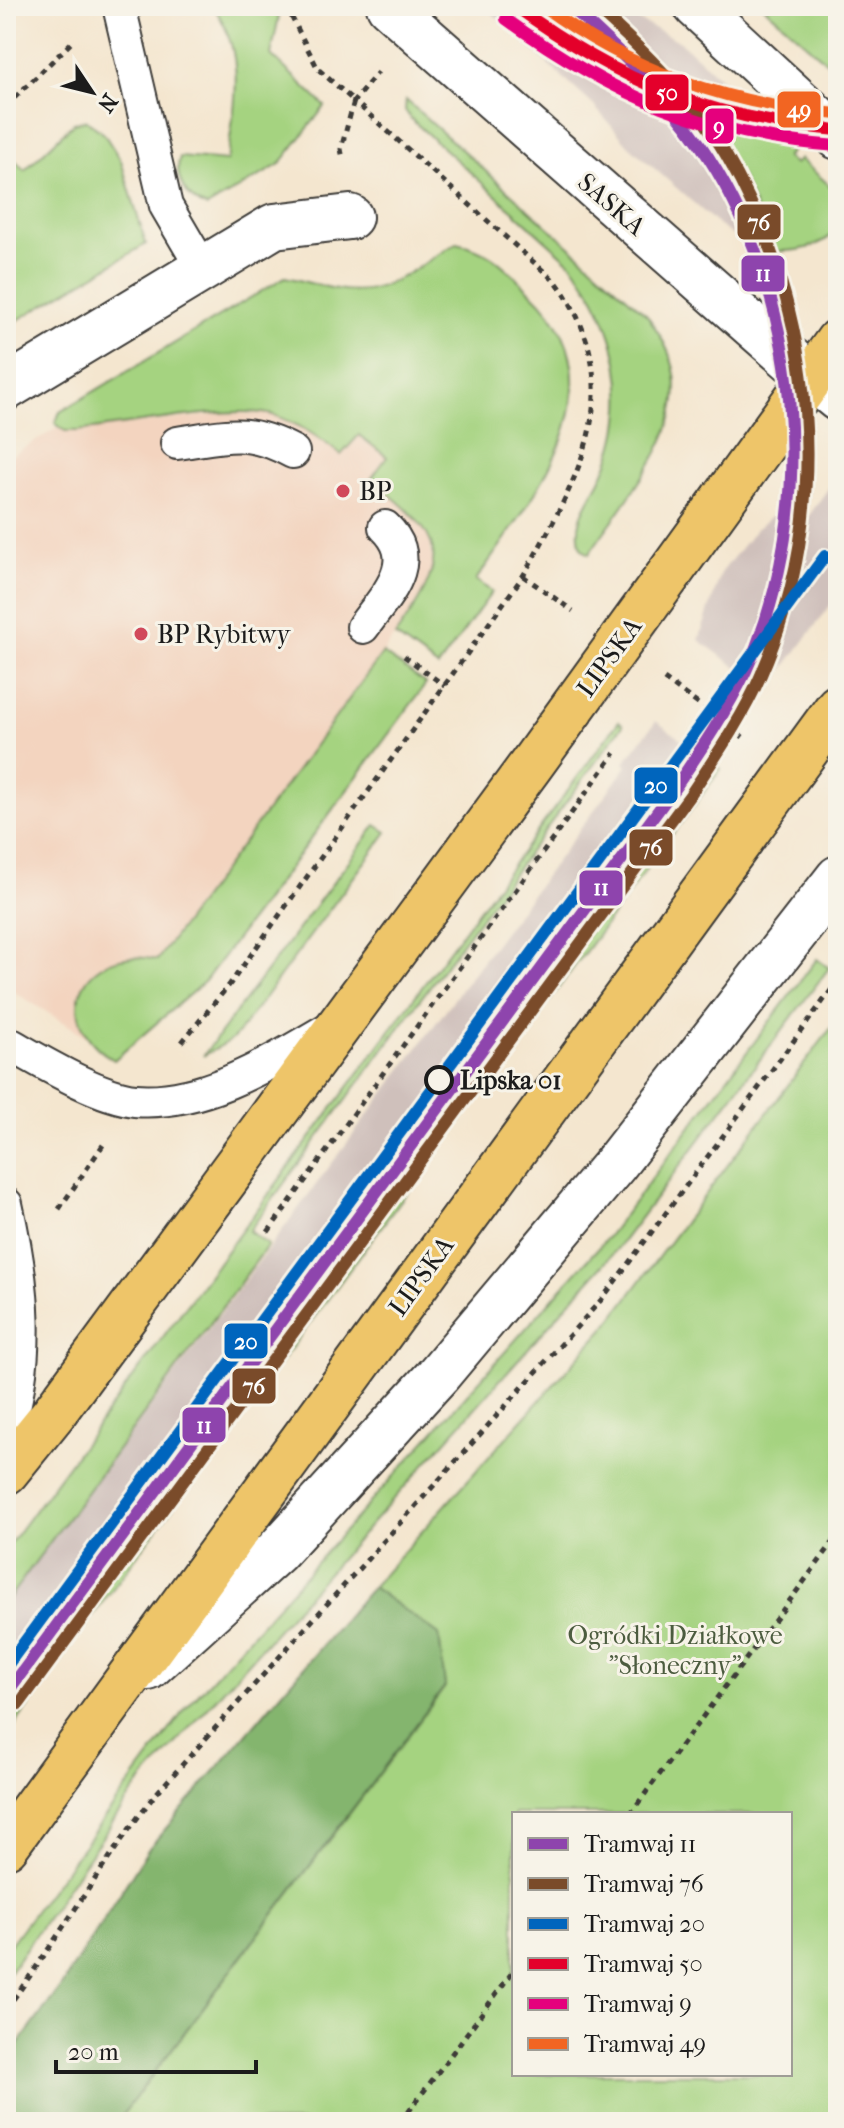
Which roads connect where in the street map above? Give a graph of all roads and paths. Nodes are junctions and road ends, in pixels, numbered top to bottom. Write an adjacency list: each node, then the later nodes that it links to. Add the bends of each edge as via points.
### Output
1 (119, 6): 12 (lane, via 166,206)
2 (286, 6): 10 (path, via 318,69 354,101)
3 (389, 6): 15 (street, SASKA)
4 (696, 6): 9 (street)
5 (78, 36): 7 (path)
6 (8, 88): 7 (path)
7 (15, 97): 8 (path)
8 (6, 106)
9 (838, 137)
10 (341, 149)
11 (350, 217): 12 (street, via 274,226)
12 (203, 269): 14 (street)
13 (838, 341): 15 (main road, LIPSKA)
14 (6, 388)
15 (825, 388): 30 (main road, LIPSKA)
16 (177, 443): 17 (lane, via 245,433)
17 (293, 452)
18 (385, 527): 21 (lane, via 400,546 401,572)
19 (523, 576): 20 (path)
20 (562, 604)
21 (363, 627)
22 (659, 675): 23 (path)
23 (667, 681): 24 (path); 26 (path)
24 (658, 694)
25 (838, 707): 39 (main road, LIPSKA)
26 (750, 741)
27 (622, 744): 35 (path)
28 (838, 878): 39 (street, via 616,1163 438,1375 276,1552)
29 (838, 981): 43 (path, via 602,1299 154,1796)
30 (344, 1019): 31 (lane, via 219,1086 135,1100 104,1091); 37 (main road, LIPSKA)
31 (6, 1042)
32 (108, 1138): 34 (path)
33 (6, 1204): 36 (lane, via 21,1267 25,1318 22,1369)
34 (57, 1213)
35 (268, 1232)
36 (6, 1436)
37 (6, 1472)
38 (838, 1536): 40 (path)
39 (119, 1694): 41 (main road, LIPSKA)
40 (631, 1812)
41 (6, 1846)
42 (512, 1973): 44 (path)
43 (6, 2009)
44 (401, 2122)

